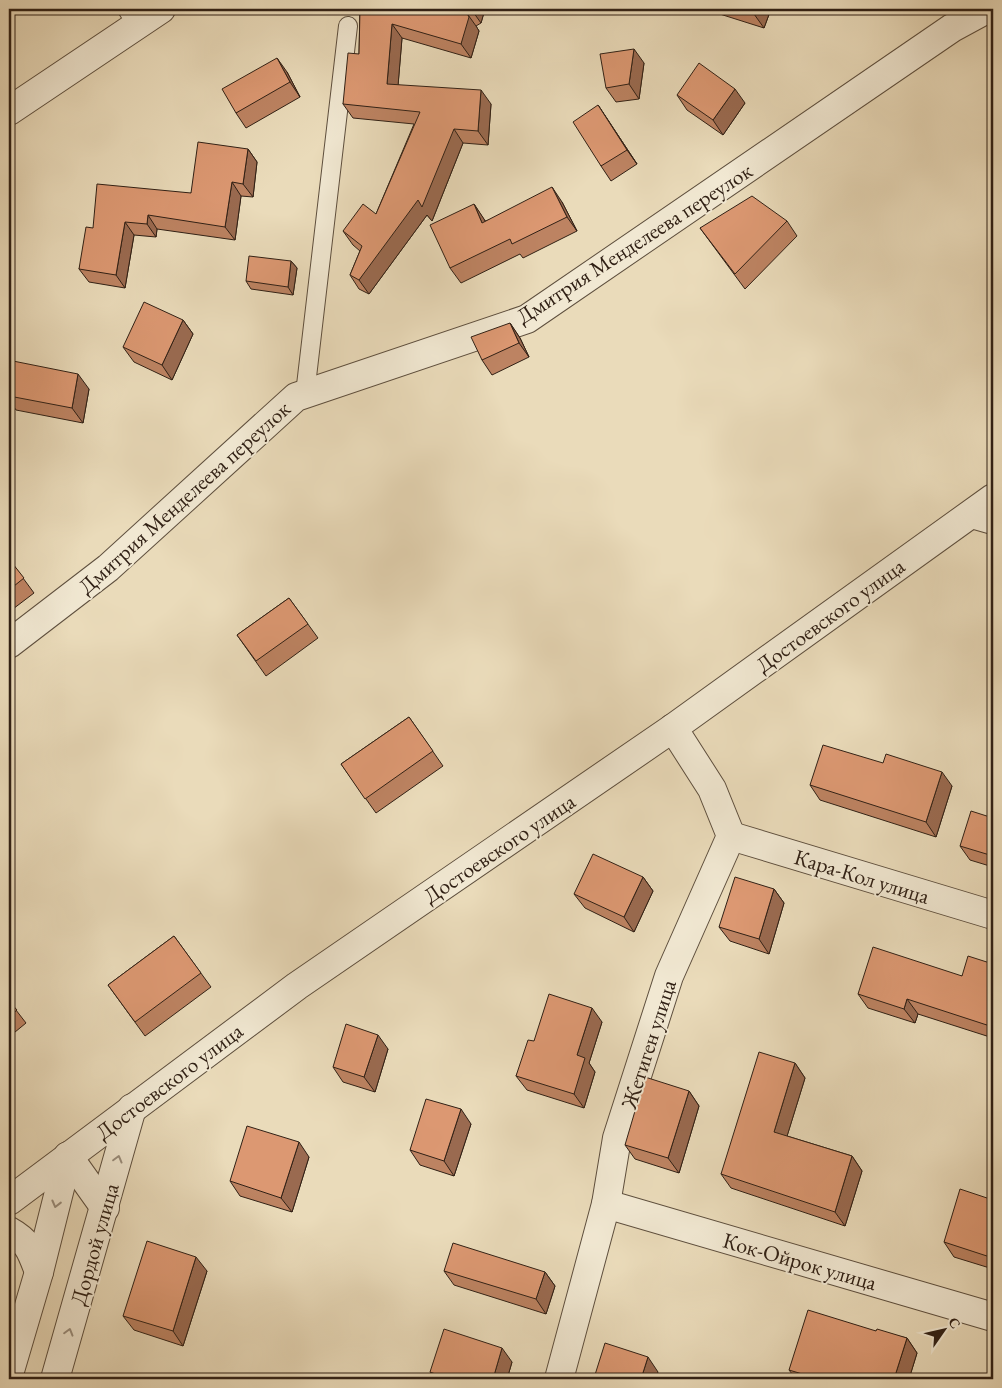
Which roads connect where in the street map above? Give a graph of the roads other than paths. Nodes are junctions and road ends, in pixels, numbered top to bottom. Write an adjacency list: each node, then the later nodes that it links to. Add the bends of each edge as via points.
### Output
1 (160, 9): 3 (street)
2 (987, 9): 6 (street, Дмитрия Менделеева переулок, via 952,28 527,319)
3 (132, 17): 5 (street)
4 (348, 26): 6 (lane)
5 (9, 110)
6 (305, 394): 8 (street, Дмитрия Менделеева переулок, via 296,397 108,568)
7 (986, 511): 9 (street, Достоевского улица)
8 (9, 644)
9 (673, 728): 10 (street, via 712,789); 12 (street, Достоевского улица, via 297,986)
10 (731, 836): 11 (street, Кара-Кол улица); 15 (street, Жетиген улица, via 669,976 617,1138)
11 (993, 915)
12 (132, 1108): 13 (street, Достоевского улица); 16 (street, Дордой улица, one-way to 12)
13 (68, 1156): 14 (street, Достоевского улица); 16 (street); 18 (street, Дордой улица, one-way to 18)
14 (9, 1201)
15 (606, 1204): 19 (street, Кок-Ойрок улица); 22 (street, Жетиген улица)
16 (106, 1208): 21 (street, Дордой улица, one-way to 16)
17 (9, 1231): 18 (street, via 22,1238 31,1250)
18 (39, 1272): 20 (street, Дордой улица)
19 (993, 1317)
20 (9, 1374)
21 (55, 1379)
22 (558, 1379)

